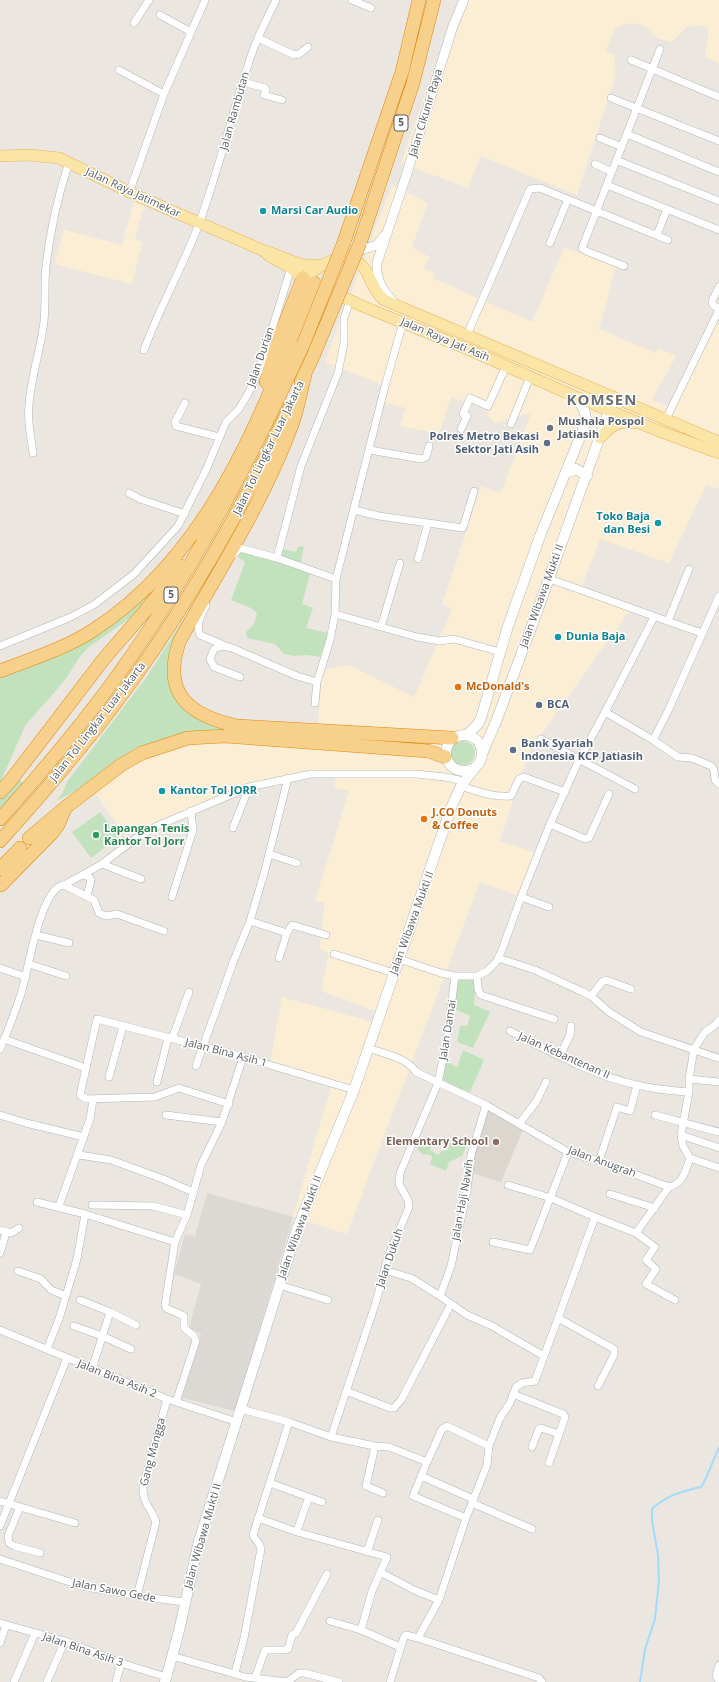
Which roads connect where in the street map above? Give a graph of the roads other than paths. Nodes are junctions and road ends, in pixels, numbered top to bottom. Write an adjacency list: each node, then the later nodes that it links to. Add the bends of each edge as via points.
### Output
1 (149, 0): 10 (street)
2 (204, 0): 11 (street)
3 (276, 0): 12 (street, Jalan Rambutan)
4 (352, 0): 8 (street)
5 (419, 0): 46 (highway, Jalan Tol Lingkar Luar Jakarta / 5, via 402,72)
6 (434, 0): 60 (highway, Jalan Tol Lingkar Luar Jakarta / 5, bridge, via 414,84 360,243)
7 (464, 0): 41 (street, Jalan Cikunir Raya, via 453,26)
8 (371, 8)
9 (160, 14): 11 (street)
10 (134, 23)
11 (191, 32): 19 (street)
12 (258, 38): 13 (street, via 294,55); 18 (street, Jalan Rambutan)
13 (308, 47)
14 (660, 49): 17 (street)
15 (631, 60): 17 (street)
16 (119, 70): 19 (street)
17 (652, 70): 20 (street); 23 (street)
18 (243, 82): 22 (street, via 265,88 264,95); 40 (street, Jalan Rambutan)
19 (164, 94): 35 (street)
20 (719, 97)
21 (611, 98): 23 (street)
22 (282, 100)
23 (637, 108): 24 (street); 26 (street)
24 (627, 134): 27 (street); 33 (street)
25 (600, 138): 27 (street)
26 (719, 141)
27 (622, 146): 29 (street)
28 (0, 156): 30 (main road, Jalan Raya Jatimekar, via 40,156)
29 (616, 160): 32 (street); 37 (street)
30 (69, 162): 35 (main road, Jalan Raya Jatimekar); 77 (street, via 49,246 45,281 45,317 30,389 28,420)
31 (595, 164): 32 (street)
32 (612, 172): 34 (street)
33 (719, 172)
34 (607, 185): 38 (street); 39 (street)
35 (129, 192): 40 (main road, Jalan Raya Jatimekar)
36 (568, 199): 39 (street); 45 (street); 57 (street, via 540,188 530,189)
37 (719, 201)
38 (667, 209): 42 (street); 43 (street)
39 (596, 211): 43 (street); 49 (street, via 582,248)
40 (200, 223): 47 (main road, Jalan Raya Jatimekar); 58 (street, Jalan Rambutan)
41 (390, 226): 46 (street, via 377,245); 54 (street, via 377,263 376,274 381,286)
42 (719, 230)
43 (657, 235): 44 (street)
44 (668, 240)
45 (550, 243)
46 (344, 249): 48 (main road); 54 (main road, Jalan Raya Jati Asih, via 362,264 377,294); 86 (highway, Jalan Tol Lingkar Luar Jakarta / 5, bridge, via 303,345)
47 (262, 250): 48 (main road, via 305,266); 50 (main road, Jalan Raya Jati Asih)
48 (323, 265): 51 (main road)
49 (624, 266)
50 (291, 268): 51 (main road, Jalan Raya Jati Asih); 72 (street, Jalan Durian, via 259,371 239,409 226,422)
51 (309, 281): 53 (main road, Jalan Raya Jati Asih); 102 (highway, via 278,341 260,403 224,473 201,511 175,546 152,573 104,614 43,647); 103 (highway, via 267,401 216,498 176,555 140,594 91,632 64,646)
52 (719, 287): 55 (street, via 712,301)
53 (350, 300): 56 (main road, Jalan Raya Jati Asih); 87 (street, via 344,318 344,343 338,373 302,466)
54 (395, 304): 57 (main road, Jalan Raya Jati Asih)
55 (719, 309): 68 (street)
56 (403, 322): 59 (main road, Jalan Raya Jati Asih); 76 (street)
57 (467, 335): 62 (main road, Jalan Raya Jati Asih)
58 (144, 350)
59 (506, 366): 61 (main road, Jalan Raya Jati Asih); 71 (street, via 488,406 470,398 463,414 467,416)
60 (305, 375): 109 (highway, via 281,453 247,521 180,640 173,670 176,684 188,705 194,710 232,724); 131 (highway, Jalan Tol Lingkar Luar Jakarta / 5, via 267,457 186,599 131,682 27,812)
61 (530, 377): 63 (main road, Jalan Raya Jati Asih); 69 (street)
62 (594, 388): 64 (main road, Jalan Raya Jati Asih); 65 (main road, via 598,397)
63 (574, 396): 65 (main road, Jalan Raya Jati Asih); 79 (main road, Jalan Wibawa Mukti II, via 581,403 586,414 586,422)
64 (614, 397): 67 (main road); 68 (main road, Jalan Raya Jati Asih)
65 (590, 402): 67 (main road, Jalan Raya Jati Asih)
66 (184, 403): 72 (street, via 175,422 176,426)
67 (610, 410): 70 (main road, Jalan Raya Jati Asih); 73 (main road, Jalan Wibawa Mukti II)
68 (666, 419): 74 (main road, Jalan Raya Jati Asih)
69 (511, 424)
70 (646, 425): 73 (main road, via 618,423); 78 (main road, Jalan Raya Jati Asih)
71 (461, 429)
72 (219, 437): 84 (street, Jalan Durian)
73 (600, 438): 80 (main road, Jalan Wibawa Mukti II)
74 (719, 442)
75 (429, 446): 76 (street, via 426,457 421,459)
76 (370, 450): 83 (street)
77 (33, 453)
78 (719, 453)
79 (566, 473): 80 (main road, via 576,470); 101 (main road, Jalan Wibawa Mukti II, via 540,536)
80 (587, 476): 92 (main road, Jalan Wibawa Mukti II)
81 (474, 491): 85 (street, via 464,528)
82 (129, 493): 84 (street)
83 (354, 510): 85 (street); 91 (street)
84 (185, 514): 99 (street, Jalan Durian, via 178,526 134,574 95,604 71,617)
85 (428, 523): 88 (street)
86 (214, 524): 123 (highway); 128 (highway, Jalan Tol Lingkar Luar Jakarta / 5, via 120,672 42,772)
87 (278, 558): 91 (street); 100 (street, via 238,549 212,591 200,618 198,631 200,635)
88 (418, 560)
89 (400, 563): 97 (street)
90 (689, 570): 96 (street)
91 (336, 579): 94 (street)
92 (549, 579): 95 (street); 112 (main road, Jalan Wibawa Mukti II)
93 (719, 596): 98 (street)
94 (335, 614): 97 (street); 105 (street)
95 (654, 617): 96 (street); 107 (street)
96 (668, 621): 98 (street)
97 (381, 627): 101 (street, via 440,642 454,639)
98 (702, 633): 111 (street)
99 (0, 646)
100 (228, 647): 104 (street, via 214,649 211,663 216,669); 105 (street)
101 (500, 652): 108 (main road, Jalan Wibawa Mukti II, via 481,718)
102 (0, 662)
103 (0, 671)
104 (240, 677)
105 (317, 682): 106 (street)
106 (315, 703)
107 (605, 712): 111 (street); 114 (street)
108 (467, 735): 109 (main road); 112 (main road, via 478,742)
109 (452, 738): 113 (main road, via 445,750)
110 (541, 739): 114 (street)
111 (653, 740): 117 (street, via 678,757 692,758)
112 (482, 754): 116 (main road, via 480,762)
113 (445, 757): 115 (main road); 126 (highway, via 420,750 225,736 188,738 142,753 121,765)
114 (579, 760): 122 (street); 124 (street)
115 (452, 768): 116 (main road, via 467,771); 119 (main road)
116 (474, 768): 119 (main road, Jalan Wibawa Mukti II)
117 (716, 769): 120 (street, via 715,780)
118 (288, 778): 119 (street, via 311,774 387,773 431,775); 121 (street); 132 (street)
119 (463, 783): 124 (street, via 478,792 506,797 511,796 519,779 524,777); 153 (main road, Jalan Wibawa Mukti II, via 451,808)
120 (719, 784)
121 (249, 787): 127 (street); 130 (street)
122 (635, 789)
123 (0, 792)
124 (565, 792): 129 (street)
125 (609, 794): 129 (street, via 589,838)
126 (66, 807): 135 (highway, via 24,843); 138 (highway, via 52,833)
127 (191, 811): 134 (street, via 136,838); 141 (street, via 193,830)
128 (0, 820)
129 (550, 824): 142 (street)
130 (233, 828)
131 (0, 841)
132 (269, 854): 133 (street); 144 (street)
133 (297, 863)
134 (102, 864): 136 (street); 137 (street)
135 (0, 869)
136 (83, 875): 139 (street); 140 (street, via 91,880)
137 (141, 879)
138 (1, 885)
139 (64, 885): 140 (street); 147 (street, via 57,888 49,897)
140 (87, 896): 145 (street, via 94,900 99,913 106,916 117,914)
141 (172, 897)
142 (521, 897): 143 (street); 152 (street)
143 (549, 907)
144 (250, 921): 146 (street); 171 (street)
145 (164, 931)
146 (287, 933): 148 (street, via 292,925); 151 (street)
147 (36, 935): 149 (street); 154 (street)
148 (326, 935)
149 (68, 943)
150 (334, 954): 156 (street)
151 (279, 958)
152 (498, 958): 159 (street, via 488,971); 163 (street, via 535,970)
153 (399, 959): 156 (main road, Jalan Wibawa Mukti II); 158 (street)
154 (29, 964): 157 (street); 160 (street)
155 (0, 968): 160 (street)
156 (394, 973): 172 (main road, Jalan Wibawa Mukti II)
157 (66, 976)
158 (455, 976): 159 (street); 184 (street, Jalan Damai, via 447,1040)
159 (477, 976): 164 (street, via 481,995)
160 (26, 977): 170 (street)
161 (631, 989): 163 (street, via 606,980)
162 (189, 992): 169 (street)
163 (591, 996): 173 (street, via 609,1012 642,1032)
164 (554, 1019)
165 (719, 1020): 173 (street, via 705,1032)
166 (123, 1026): 169 (street, Jalan Bina Asih 1); 178 (street, Jalan Bina Asih 1, via 97,1019); 179 (street)
167 (571, 1026): 174 (street, via 570,1035)
168 (510, 1031): 174 (street, Jalan Kebantenan II)
169 (170, 1039): 171 (street, Jalan Bina Asih 1); 181 (street)
170 (2, 1043): 178 (street)
171 (202, 1047): 175 (street, Jalan Bina Asih 1); 177 (street)
172 (368, 1048): 184 (street, Jalan Anugrah, via 404,1061 416,1072); 186 (main road, Jalan Wibawa Mukti II)
173 (694, 1049): 176 (street); 180 (street)
174 (560, 1056): 185 (street, Jalan Kebantenan II, via 586,1068)
175 (243, 1057): 186 (street, Jalan Bina Asih 1); 189 (street)
176 (718, 1058)
177 (196, 1066)
178 (86, 1068): 188 (street, via 80,1095)
179 (110, 1077)
180 (689, 1079): 183 (street); 187 (street)
181 (157, 1082)
182 (546, 1082): 196 (street, via 536,1102)
183 (719, 1082)
184 (438, 1083): 190 (street, Jalan Anugrah); 224 (street, Jalan Dukuh, via 400,1173 399,1184 408,1200 408,1207)
185 (637, 1085): 187 (street, Jalan Kebantenan II); 204 (street, via 630,1110 617,1107)
186 (354, 1090): 226 (main road, Jalan Wibawa Mukti II, via 297,1229)
187 (689, 1092): 195 (street)
188 (93, 1100): 189 (street, via 155,1097 179,1088); 199 (street)
189 (229, 1104): 194 (street)
190 (486, 1105): 196 (street, Jalan Anugrah); 228 (street, Jalan Haji Nawih, via 471,1155 467,1191 451,1266)
191 (0, 1114): 199 (street)
192 (166, 1115): 194 (street)
193 (655, 1115): 195 (street)
194 (222, 1122): 208 (street, via 201,1165)
195 (683, 1122): 197 (street); 198 (street)
196 (519, 1124): 201 (street, Jalan Anugrah)
197 (719, 1132)
198 (681, 1135): 200 (street); 203 (street, via 683,1146)
199 (84, 1138): 202 (street)
200 (719, 1148)
201 (568, 1152): 204 (street, Jalan Anugrah); 210 (street)
202 (79, 1155): 208 (street, via 110,1160); 213 (street)
203 (690, 1158): 205 (street); 207 (street, via 682,1179)
204 (599, 1161): 207 (street, Jalan Anugrah)
205 (719, 1168)
206 (508, 1185): 210 (street)
207 (669, 1187): 214 (street)
208 (193, 1192): 216 (street)
209 (610, 1194): 214 (street)
210 (551, 1198): 217 (street); 222 (street, via 530,1250)
211 (36, 1202): 213 (street)
212 (92, 1205): 216 (street, via 153,1206)
213 (60, 1206): 215 (street)
214 (654, 1208): 220 (street)
215 (85, 1214): 221 (street); 227 (street, via 77,1259)
216 (187, 1215): 221 (street)
217 (595, 1217): 220 (street); 234 (street)
218 (19, 1228): 219 (street, via 11,1232)
219 (3, 1231): 223 (street)
220 (636, 1233): 231 (street, via 655,1247 646,1260 656,1269 646,1284)
221 (175, 1242): 248 (street, via 165,1304 166,1308 184,1316 184,1328 196,1341)
222 (493, 1242)
223 (0, 1253)
224 (384, 1270): 228 (street, via 411,1278); 245 (street, Jalan Dukuh)
225 (18, 1271): 227 (street, via 41,1279 51,1290)
226 (279, 1285): 230 (street); 249 (main road, Jalan Wibawa Mukti II)
227 (66, 1296): 239 (street)
228 (440, 1296): 232 (street)
229 (80, 1300): 233 (street)
230 (328, 1300)
231 (675, 1300)
232 (450, 1304): 241 (street); 245 (street, via 401,1400 394,1408)
233 (110, 1312): 235 (street); 238 (street)
234 (558, 1318): 241 (street); 244 (street, via 614,1349)
235 (136, 1325)
236 (74, 1326): 238 (street)
237 (0, 1330): 239 (street, Jalan Bina Asih 2)
238 (102, 1336): 240 (street); 243 (street)
239 (47, 1349): 242 (street, Jalan Bina Asih 2)
240 (131, 1349)
241 (544, 1356): 246 (street, via 535,1381 522,1383 516,1387)
242 (67, 1358): 243 (street, Jalan Bina Asih 2); 266 (street)
243 (92, 1369): 247 (street, Jalan Bina Asih 2)
244 (598, 1386)
245 (346, 1391): 253 (street, Jalan Dukuh)
246 (513, 1394): 252 (street, via 563,1414 565,1417); 255 (street)
247 (167, 1399): 248 (street, Jalan Bina Asih 2); 280 (street, Gang Mangga, via 142,1487 143,1498 156,1522)
248 (176, 1402): 250 (street, Jalan Bina Asih 2)
249 (241, 1409): 250 (main road, Jalan Wibawa Mukti II); 251 (street)
250 (237, 1422): 282 (main road, Jalan Wibawa Mukti II)
251 (289, 1422): 253 (street); 260 (street)
252 (559, 1434): 256 (street, via 541,1428); 258 (street)
253 (331, 1436): 254 (street)
254 (375, 1446): 257 (street, via 390,1447); 261 (street, via 366,1486)
255 (489, 1446): 257 (street, via 447,1426 442,1429); 264 (street, via 487,1464)
256 (532, 1447)
257 (427, 1462): 259 (street)
258 (549, 1464)
259 (421, 1476): 264 (street); 269 (street, via 414,1496)
260 (271, 1484): 262 (street); 268 (street)
261 (383, 1493)
262 (309, 1497): 265 (street); 273 (street)
263 (0, 1501): 266 (street)
264 (472, 1501): 269 (street); 274 (street)
265 (322, 1502)
266 (8, 1503): 267 (street); 272 (street)
267 (20, 1507): 271 (street); 276 (street, via 8,1536 8,1543)
268 (260, 1517): 275 (street, via 297,1532); 294 (street, via 253,1535 261,1549)
269 (466, 1518): 281 (street)
270 (378, 1520): 275 (street)
271 (75, 1523)
272 (0, 1526)
273 (298, 1528)
274 (532, 1529)
275 (366, 1552): 278 (street, via 387,1557)
276 (40, 1553)
277 (0, 1559): 280 (street, Jalan Sawo Gede, via 82,1586)
278 (380, 1572): 281 (street); 285 (street)
279 (327, 1574): 295 (street, via 296,1633 292,1635 288,1649 264,1650)
280 (137, 1596): 282 (street, Jalan Sawo Gede)
281 (439, 1600): 287 (street)
282 (184, 1602): 291 (main road, Jalan Wibawa Mukti II)
283 (330, 1621): 285 (street)
284 (3, 1624): 286 (street, Jalan Bina Asih 3); 289 (street)
285 (361, 1630): 290 (street)
286 (35, 1633): 288 (street, Jalan Bina Asih 3); 299 (street)
287 (418, 1638): 290 (street, via 406,1635); 304 (street, via 539,1678)
288 (65, 1641): 292 (street, Jalan Bina Asih 3); 300 (street)
289 (0, 1643)
290 (400, 1647): 303 (street)
291 (172, 1656): 294 (street); 297 (main road, Jalan Wibawa Mukti II)
292 (121, 1663): 297 (street, Jalan Bina Asih 3); 301 (street)
293 (719, 1665): 298 (street, via 716,1676)
294 (235, 1674): 296 (street)
295 (256, 1678): 296 (street); 302 (street, via 287,1682 304,1673)
296 (244, 1679)
297 (165, 1680)
298 (719, 1681)
299 (14, 1682)
300 (47, 1682)
301 (116, 1682)
302 (339, 1682)
303 (390, 1682)
304 (542, 1682)

